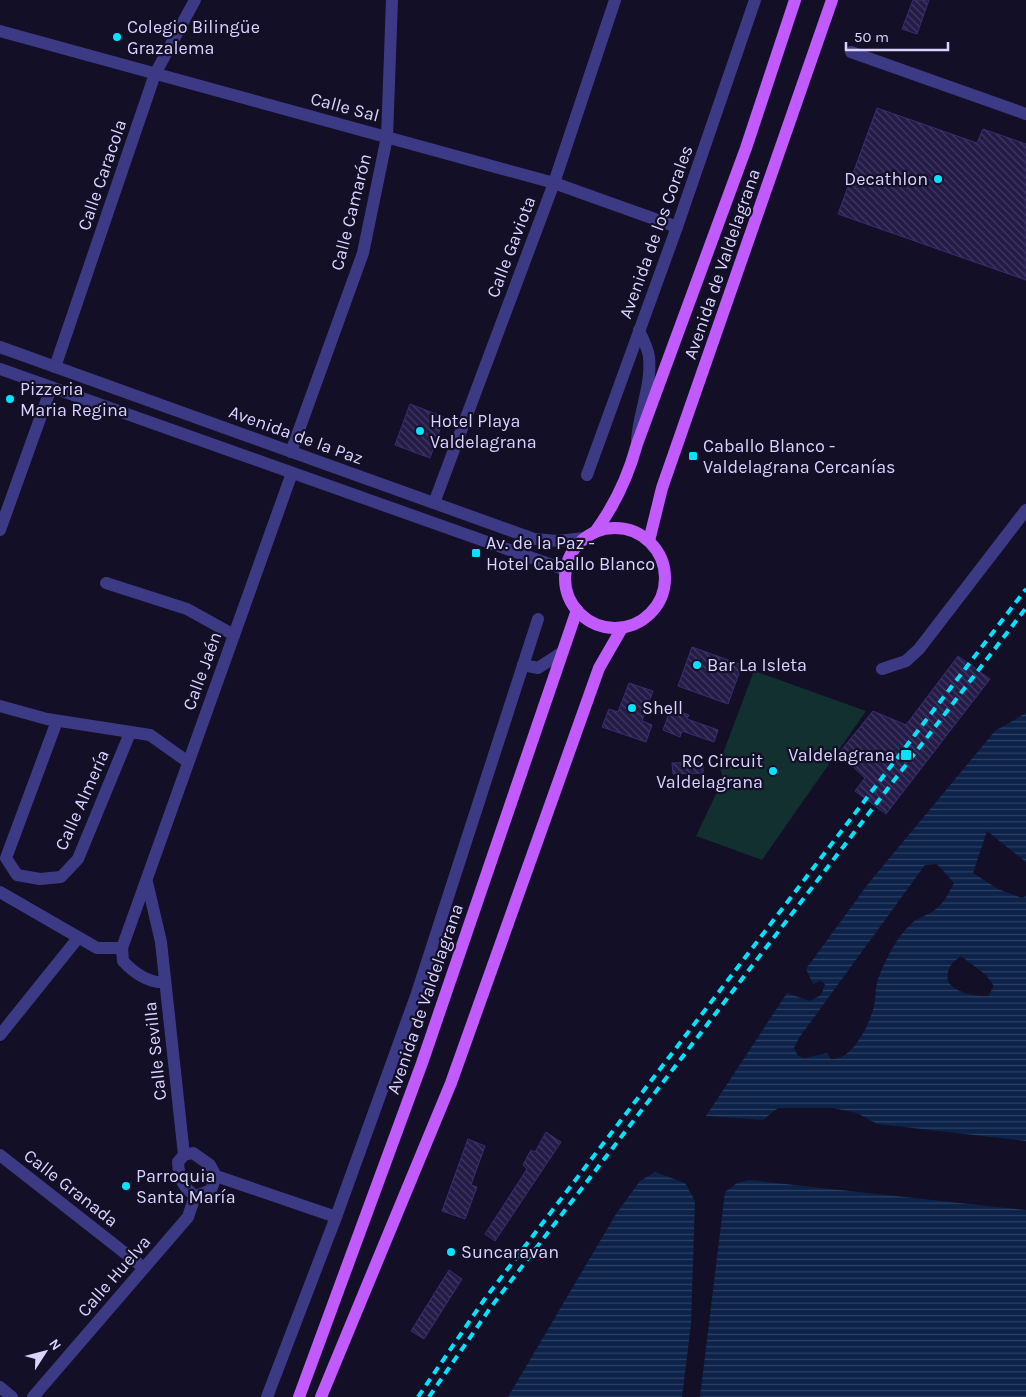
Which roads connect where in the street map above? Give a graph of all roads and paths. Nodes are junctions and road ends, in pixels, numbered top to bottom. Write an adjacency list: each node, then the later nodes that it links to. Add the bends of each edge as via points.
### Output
1 (195, 0): 9 (street, Calle Caracola)
2 (392, 0): 11 (street, Calle Camarón)
3 (615, 0): 12 (street, Calle Gaviota)
4 (755, 0): 13 (street, Avenida de los Corales)
5 (795, 0): 19 (main road, Avenida de Valdelagrana, via 746,148)
6 (832, 0): 28 (main road, Avenida de Valdelagrana, via 662,488)
7 (0, 31): 9 (street, Calle Sal)
8 (850, 52): 10 (street)
9 (155, 74): 11 (street, Calle Sal); 16 (street, Calle Caracola)
10 (1026, 114)
11 (387, 137): 12 (street, Calle Sal); 20 (street, Calle Camarón, via 362,253)
12 (554, 182): 13 (street, Calle Sal); 23 (street, Calle Gaviota)
13 (676, 227): 14 (street, Avenida de los Corales)
14 (639, 330): 19 (street, via 649,356 647,393 638,421); 22 (street, Avenida de los Corales)
15 (0, 347): 16 (street, Avenida de la Paz)
16 (55, 367): 20 (street, Avenida de la Paz)
17 (0, 369): 18 (street, Avenida de la Paz)
18 (51, 388): 21 (street, Avenida de la Paz); 25 (street)
19 (637, 444): 26 (main road, Avenida de Valdelagrana, via 628,477 610,512)
20 (291, 452): 23 (street, Avenida de la Paz)
21 (292, 473): 29 (street, Avenida de la Paz); 34 (street, Calle Jaén)
22 (587, 475)
23 (434, 503): 27 (street, Avenida de la Paz, via 534,539)
24 (1026, 510): 37 (street, via 919,649 906,660)
25 (0, 530)
26 (595, 532): 27 (main road); 28 (main road, via 623,528 637,532)
27 (584, 538): 29 (main road, via 575,548)
28 (649, 541): 33 (main road, via 664,566 666,581 663,595 656,608 644,619)
29 (566, 570): 31 (main road, via 566,587)
30 (106, 583): 34 (street, via 186,609)
31 (577, 610): 33 (main road, via 590,621 605,627); 35 (main road, Avenida de Valdelagrana)
32 (538, 619): 36 (street)
33 (622, 628): 59 (main road, via 599,668 451,1083)
34 (234, 635): 41 (street, Calle Jaén)
35 (562, 653): 36 (street, via 538,668); 58 (main road, Avenida de Valdelagrana, via 422,1064)
36 (523, 665): 52 (street, via 416,996)
37 (882, 670)
38 (0, 706): 39 (street)
39 (57, 721): 40 (street); 40 (street, Calle Almería, via 6,858 17,875 40,879 61,877 78,859)
40 (130, 732): 41 (street, via 150,735)
41 (188, 762): 42 (street, Calle Jaén)
42 (146, 882): 45 (street, Calle Jaén); 46 (street, Calle Sevilla, via 161,942)
43 (0, 892): 44 (street)
44 (78, 938): 45 (street, via 97,948); 47 (street)
45 (122, 948): 46 (street, via 123,961 128,966 144,978)
46 (165, 982): 49 (street, Calle Sevilla)
47 (0, 1035)
48 (0, 1155): 53 (street, Calle Granada)
49 (184, 1155): 50 (street, via 194,1153 202,1157); 51 (street, Calle Sevilla, via 178,1162 178,1176 184,1188)
50 (216, 1176): 51 (street, via 211,1190); 52 (street)
51 (194, 1196): 53 (street, Calle Huelva, via 188,1217)
52 (336, 1217): 57 (street)
53 (144, 1268): 56 (street, Calle Huelva)
54 (0, 1387): 55 (street)
55 (12, 1397)
56 (33, 1397)
57 (267, 1397)
58 (299, 1397)
59 (321, 1397)

